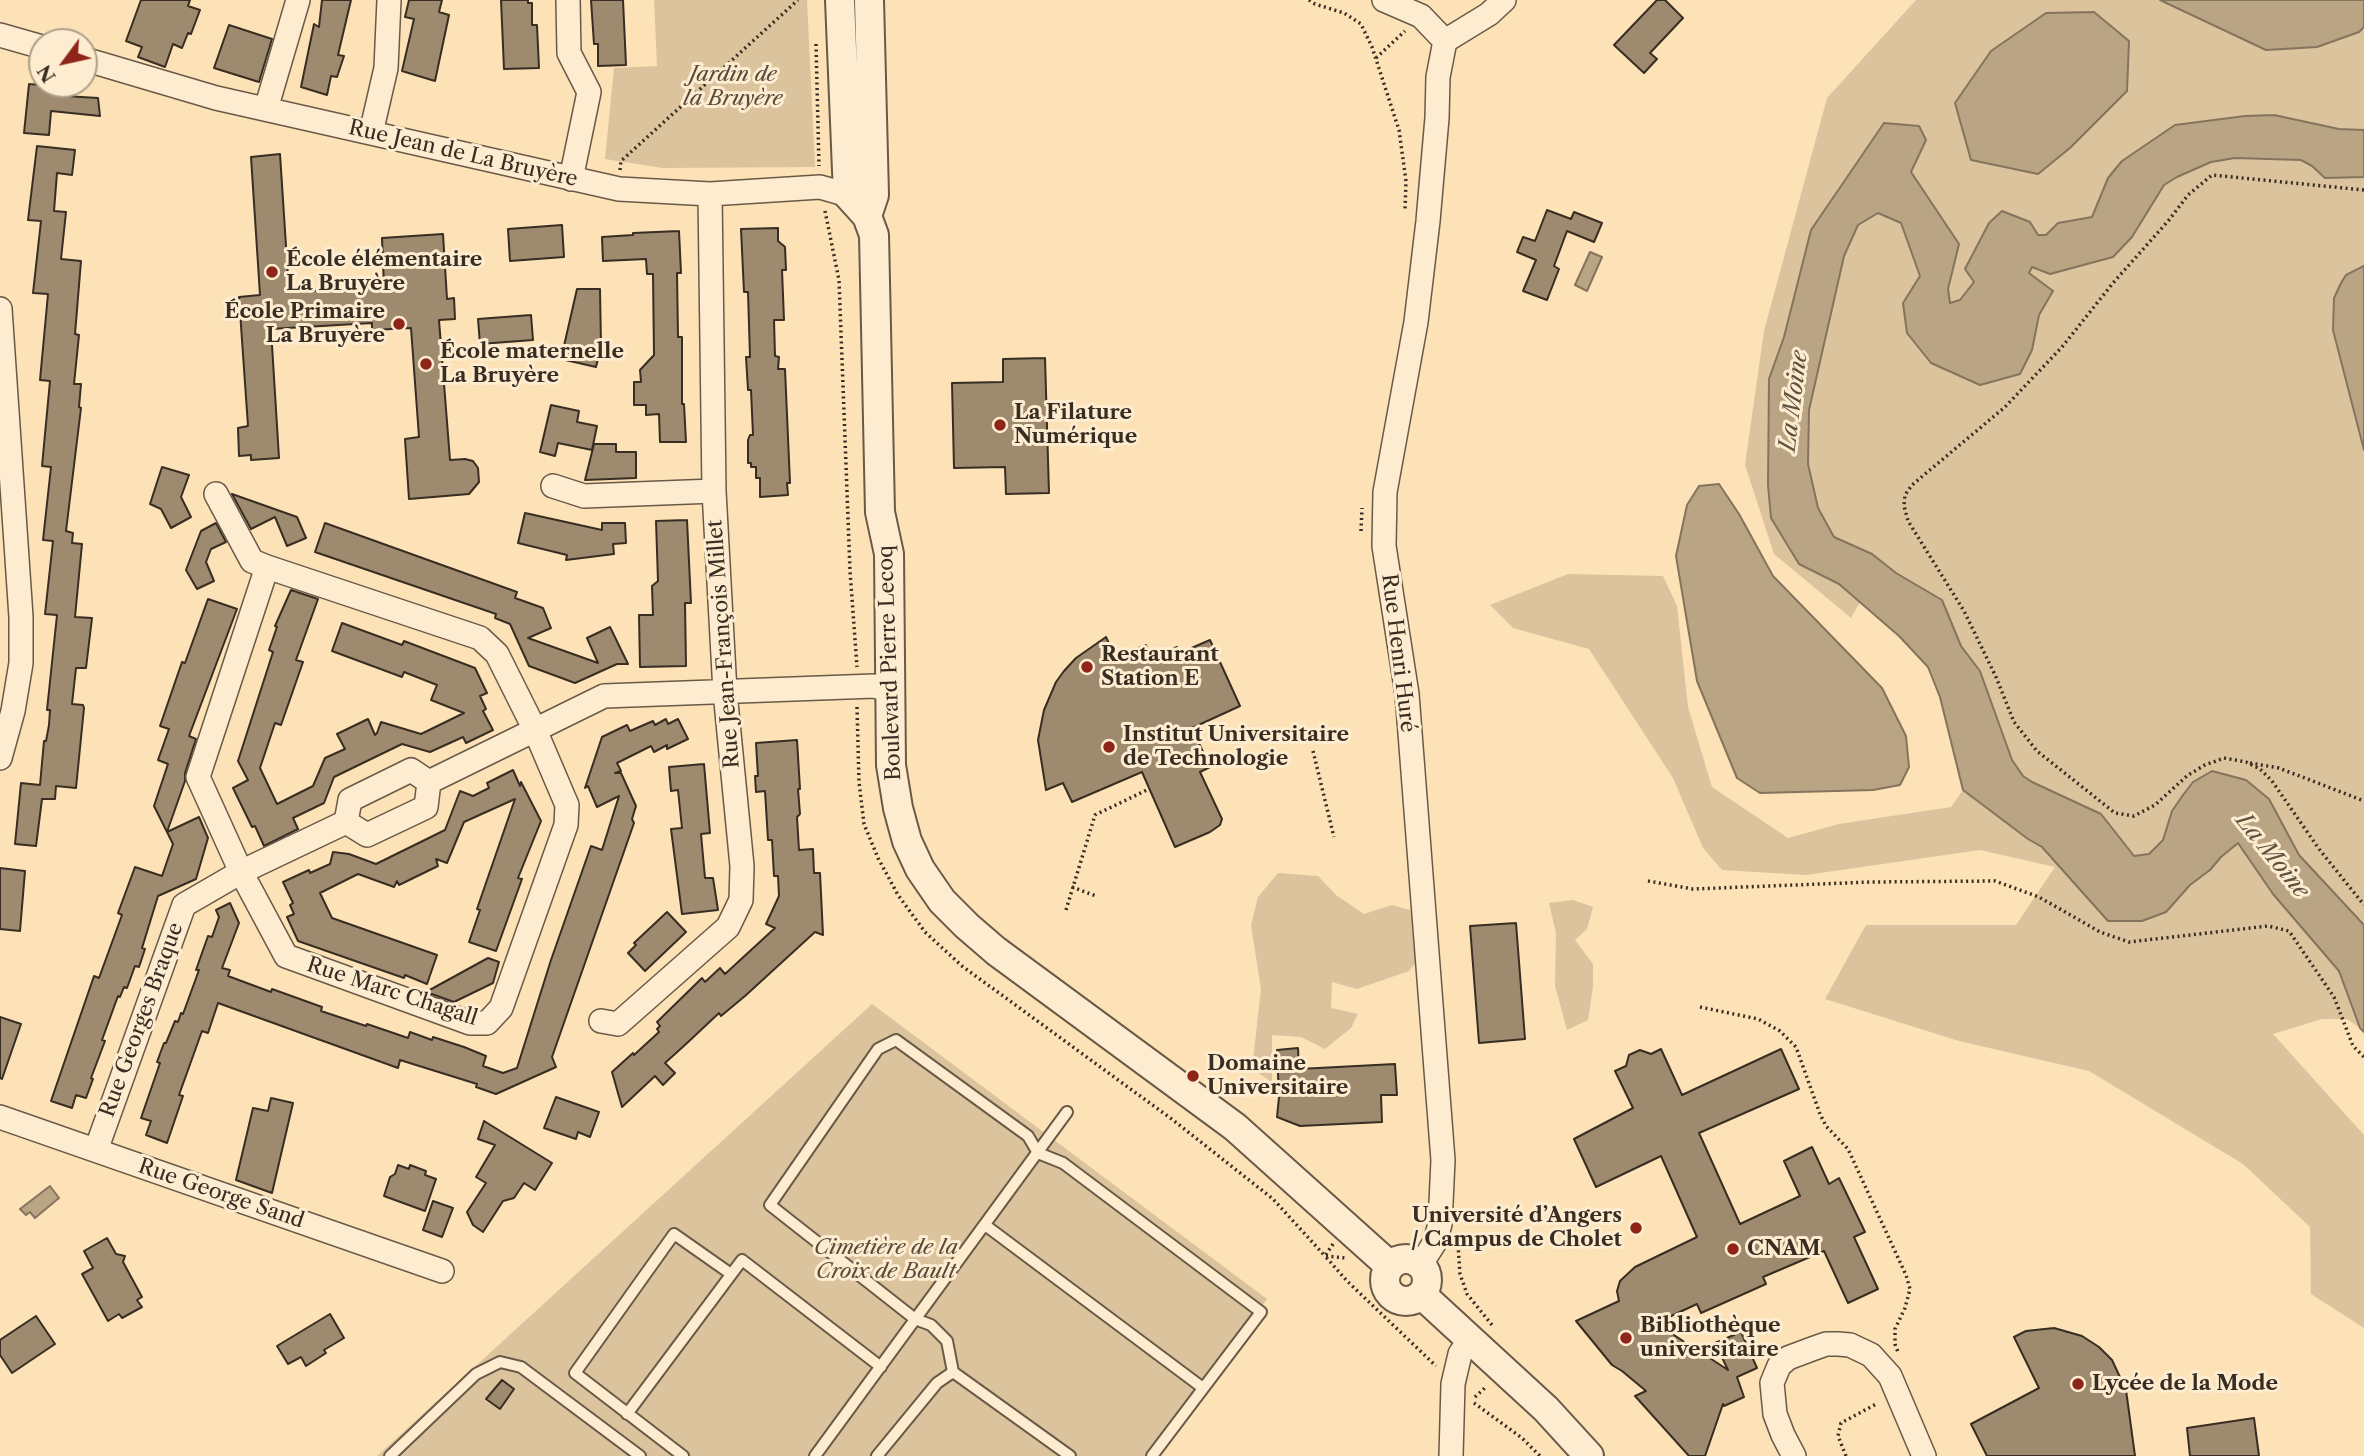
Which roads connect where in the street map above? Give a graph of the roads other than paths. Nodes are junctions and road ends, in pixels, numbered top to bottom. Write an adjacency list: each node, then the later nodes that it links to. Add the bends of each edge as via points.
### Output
1 (298, 0): 12 (street)
2 (388, 0): 13 (street, via 386,68)
3 (568, 0): 14 (street, via 569,53 589,92)
4 (840, 0): 16 (street)
5 (869, 0): 17 (street, Boulevard Pierre Lecoq, via 874,195)
6 (1384, 0): 9 (street, via 1421,16)
7 (1504, 0): 9 (street)
8 (0, 35): 10 (street)
9 (1445, 41): 36 (street, Rue Henri Huré, via 1416,321 1385,492 1384,546 1406,694 1443,1160 1440,1224)
10 (28, 43)
11 (98, 63): 12 (street, Rue Jean de La Bruyère)
12 (266, 109): 13 (street, Rue Jean de La Bruyère)
13 (371, 133): 14 (street, Rue Jean de La Bruyère)
14 (571, 179): 15 (street, Rue Jean de La Bruyère, via 619,189)
15 (710, 194): 16 (street, Rue Jean de La Bruyère, via 820,187); 20 (street, Rue Jean-François Millet)
16 (848, 195): 17 (street)
17 (867, 215): 23 (street, Boulevard Pierre Lecoq, via 874,235 880,512 889,554)
18 (0, 309): 26 (street, via 21,618 21,663)
19 (553, 486): 20 (street, via 584,496)
20 (714, 491): 24 (street, Rue Jean-François Millet)
21 (216, 494): 22 (street, via 252,561)
22 (267, 567): 25 (street, Rue Marc Chagall, via 480,638 497,654); 29 (street, Rue Marc Chagall, via 198,777)
23 (890, 690): 24 (street, via 874,686); 37 (street, Boulevard Pierre Lecoq, via 891,765 898,807 916,860 943,901 996,951 1236,1126)
24 (725, 692): 25 (street, via 604,696); 30 (street, Rue Jean-François Millet, via 742,866 741,900 728,927 618,1024)
25 (535, 730): 27 (street); 29 (street, Rue Marc Chagall, via 567,806 566,825 501,1008 487,1023 470,1023 286,956)
26 (0, 758)
27 (429, 782): 28 (street, via 411,771 398,776 350,800); 28 (street, via 426,807 367,835)
28 (346, 822): 29 (street, Rue Georges Braque)
29 (241, 872): 33 (street, Rue Georges Braque, via 184,905)
30 (601, 1021)
31 (1067, 1112): 34 (lane)
32 (0, 1116): 33 (street, Rue George Sand)
33 (96, 1150): 38 (street, Rue George Sand)
34 (1038, 1153): 35 (lane); 41 (lane, via 1028,1136 896,1040 878,1049 770,1205); 45 (lane, via 1063,1163 1261,1312)
35 (985, 1225): 41 (lane); 45 (lane)
36 (1421, 1264): 37 (street, via 1401,1258); 40 (street, via 1427,1276)
37 (1390, 1266): 40 (street, via 1385,1286 1394,1298 1409,1301)
38 (442, 1271)
39 (731, 1274): 43 (lane, via 742,1260); 46 (lane); 46 (lane, via 674,1234 575,1373)
40 (1422, 1295): 42 (street)
41 (915, 1319): 43 (lane); 44 (lane, via 931,1325 947,1341)
42 (1470, 1339): 54 (street, via 1460,1354 1453,1384); 55 (street)
43 (881, 1367): 50 (lane)
44 (953, 1372): 51 (lane, via 937,1383); 52 (lane)
45 (1203, 1388): 53 (lane)
46 (627, 1414): 49 (lane)
47 (390, 1456): 48 (lane, via 476,1374 500,1362 521,1367)
48 (640, 1456)
49 (683, 1456)
50 (815, 1456)
51 (877, 1456)
52 (1070, 1456)
53 (1152, 1456)
54 (1451, 1456)
55 (1589, 1456)
56 (1794, 1456): 57 (street, via 1775,1414 1772,1383 1788,1358 1826,1344 1850,1345 1871,1355 1890,1376)
57 (1924, 1456)

